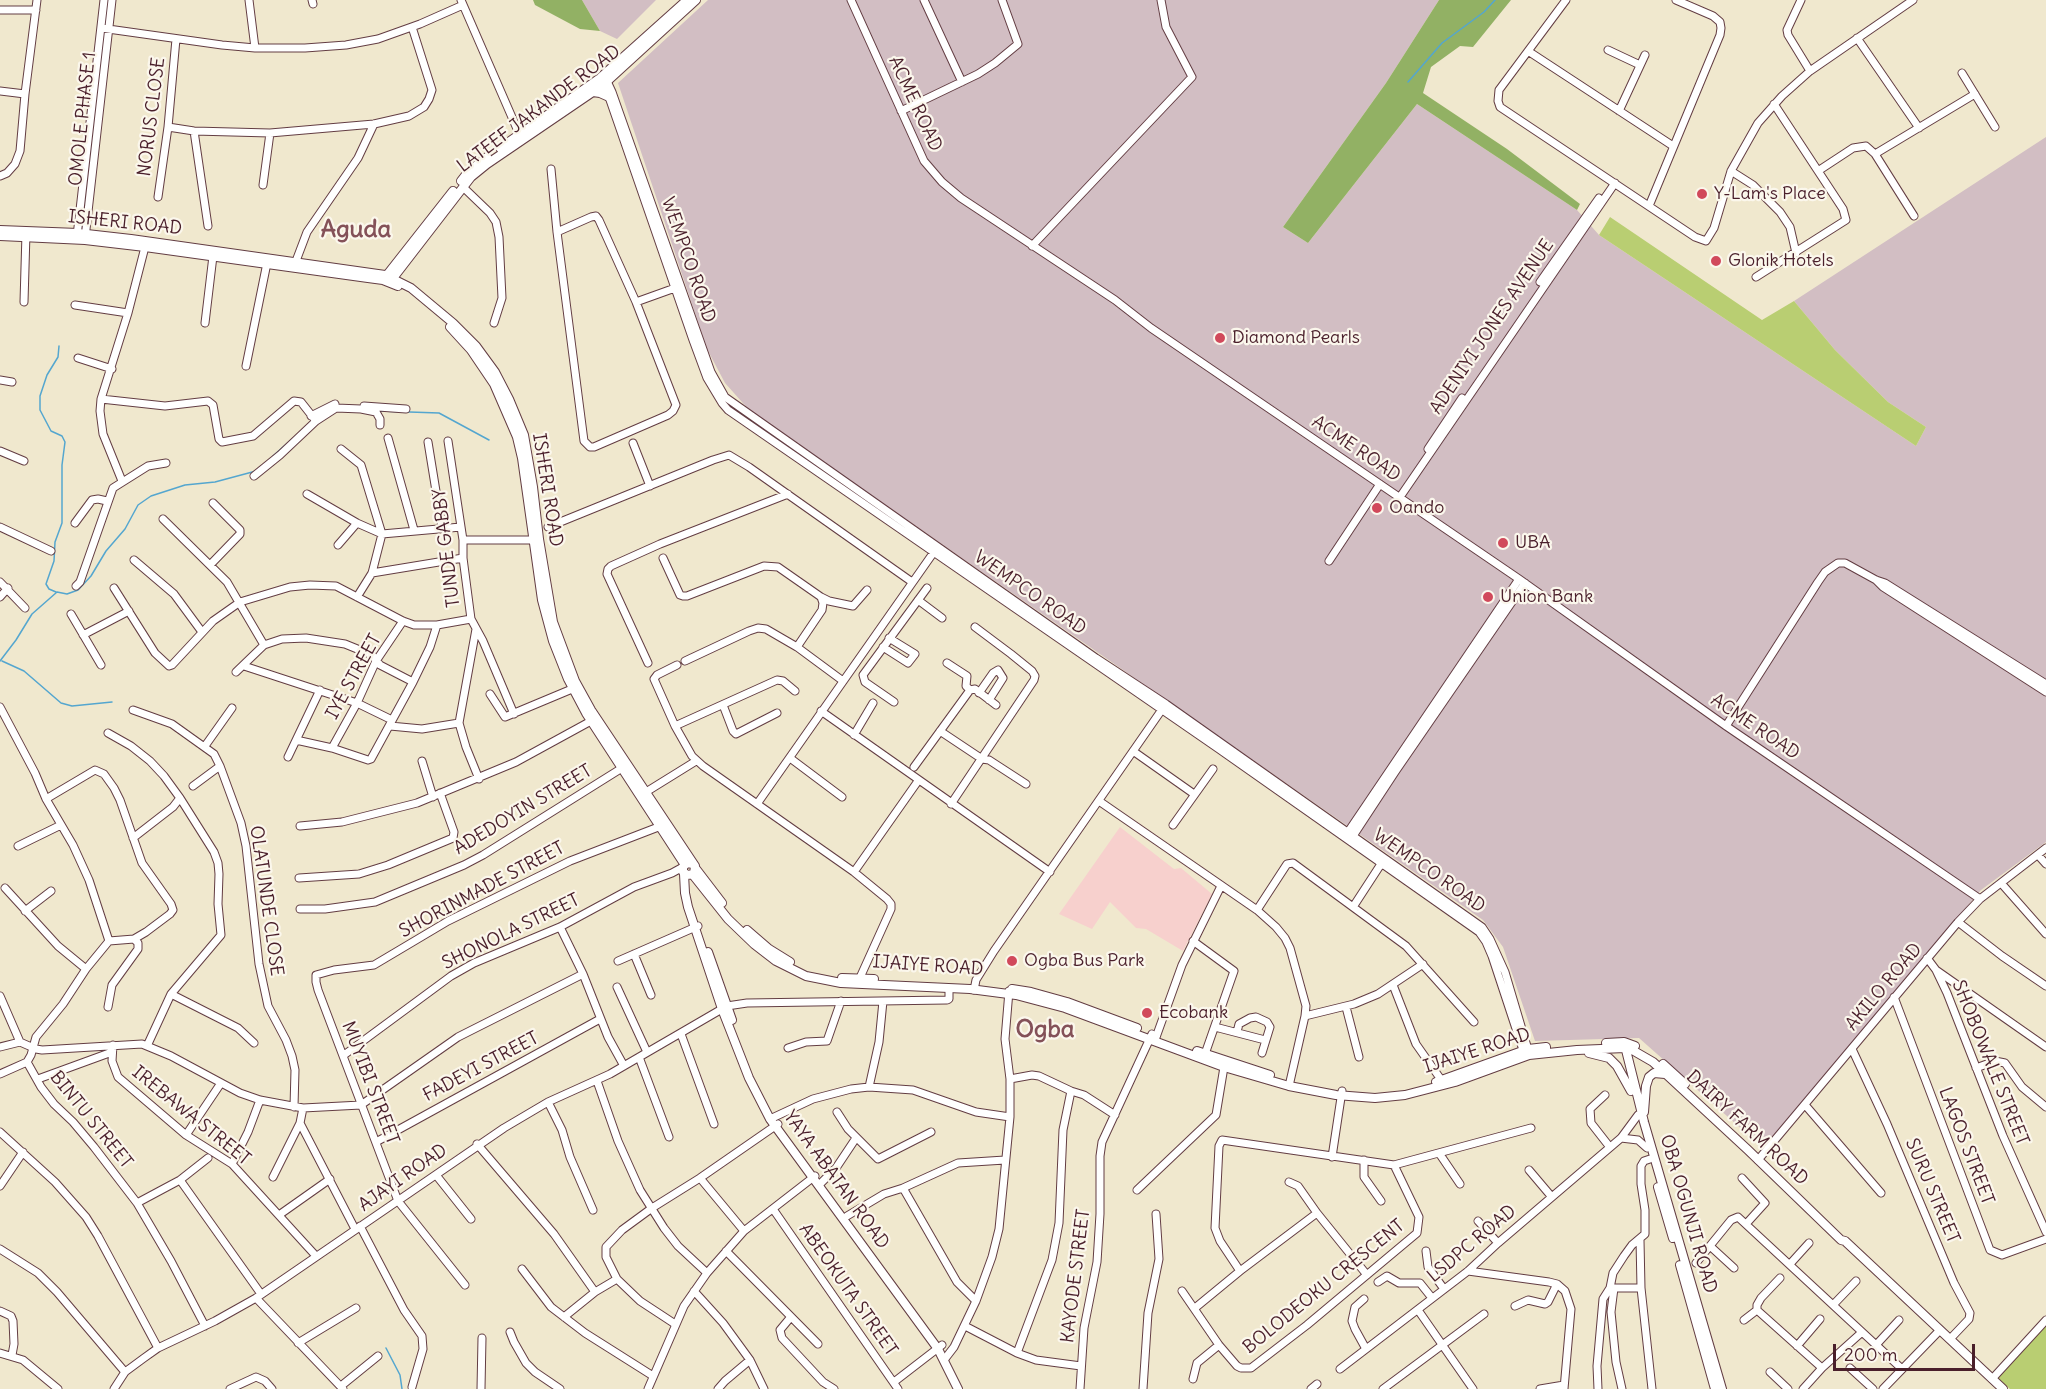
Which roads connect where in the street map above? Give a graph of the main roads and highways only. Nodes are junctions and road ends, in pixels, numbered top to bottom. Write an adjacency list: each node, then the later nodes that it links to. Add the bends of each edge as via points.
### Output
1 (687, 0): 3 (main road, LATEEF JAKANDE ROAD)
2 (696, 0): 3 (main road, LATEEF JAKANDE ROAD)
3 (604, 80): 4 (main road, LATEEF JAKANDE ROAD); 6 (main road, LATEEF JAKANDE ROAD)
4 (593, 92): 5 (main road); 6 (main road, LATEEF JAKANDE ROAD)
5 (609, 97)
6 (521, 137): 11 (main road, LATEEF JAKANDE ROAD, via 468,172); 13 (main road, LATEEF JAKANDE ROAD, via 463,187)
7 (0, 230): 8 (main road, ISHERI ROAD)
8 (26, 234): 9 (main road, ISHERI ROAD); 10 (main road, ISHERI ROAD)
9 (0, 236)
10 (81, 237): 12 (main road, ISHERI ROAD, via 131,238); 13 (main road, ISHERI ROAD)
11 (410, 245): 12 (main road, via 383,269); 13 (main road, LATEEF JAKANDE ROAD)
12 (364, 271): 13 (main road, ISHERI ROAD)
13 (388, 279): 14 (main road, ISHERI ROAD, via 449,327 495,384 520,447); 14 (main road, ISHERI ROAD, via 411,288 464,333 505,390 524,435)
14 (550, 623): 15 (main road, ISHERI ROAD, via 591,711 645,792); 15 (main road, ISHERI ROAD, via 572,689)
15 (688, 870): 16 (main road, ISHERI ROAD, via 728,919 776,961 806,976); 29 (main road, YAYA ABATAN ROAD, via 696,927 713,962 724,1008 774,1121)
16 (859, 981): 17 (main road, IJAIYE ROAD); 17 (main road, IJAIYE ROAD)
17 (974, 988): 18 (main road, IJAIYE ROAD, via 1031,992 1067,1002)
18 (1153, 1037): 23 (main road, IJAIYE ROAD); 23 (main road, IJAIYE ROAD, via 1224,1067)
19 (1622, 1045): 20 (main road, IJAIYE ROAD); 21 (main road, IJAIYE ROAD); 22 (main road, DAIRY FARM ROAD, via 1653,1062); 24 (main road, OBA OGUNJI ROAD); 26 (main road, OBA OGUNJI ROAD); 28 (main road, DAIRY FARM ROAD, via 1640,1048 1673,1072)
20 (1577, 1050): 21 (main road, IJAIYE ROAD); 24 (main road, via 1609,1058)
21 (1526, 1053): 25 (main road, IJAIYE ROAD, via 1442,1081 1387,1093); 25 (main road, IJAIYE ROAD, via 1455,1082 1405,1095 1375,1098)
22 (1667, 1075): 26 (main road, via 1660,1072 1649,1077); 28 (main road, DAIRY FARM ROAD)
23 (1289, 1084): 25 (main road, IJAIYE ROAD)
24 (1631, 1091): 26 (main road, OBA OGUNJI ROAD)
25 (1342, 1094)
26 (1641, 1118): 27 (main road, OBA OGUNJI ROAD); 27 (main road, OBA OGUNJI ROAD)
27 (1653, 1159): 30 (main road, OBA OGUNJI ROAD)
28 (1760, 1159): 37 (main road, DAIRY FARM ROAD, via 1841,1240)
29 (814, 1176): 31 (main road, YAYA ABATAN ROAD); 31 (main road, YAYA ABATAN ROAD)
30 (1684, 1267): 35 (main road, OBA OGUNJI ROAD); 36 (main road, OBA OGUNJI ROAD)
31 (940, 1347): 32 (main road, YAYA ABATAN ROAD)
32 (946, 1358): 33 (main road, YAYA ABATAN ROAD); 34 (main road, YAYA ABATAN ROAD)
33 (958, 1389)
34 (963, 1389)
35 (1715, 1389)
36 (1722, 1389)
37 (2003, 1389)

